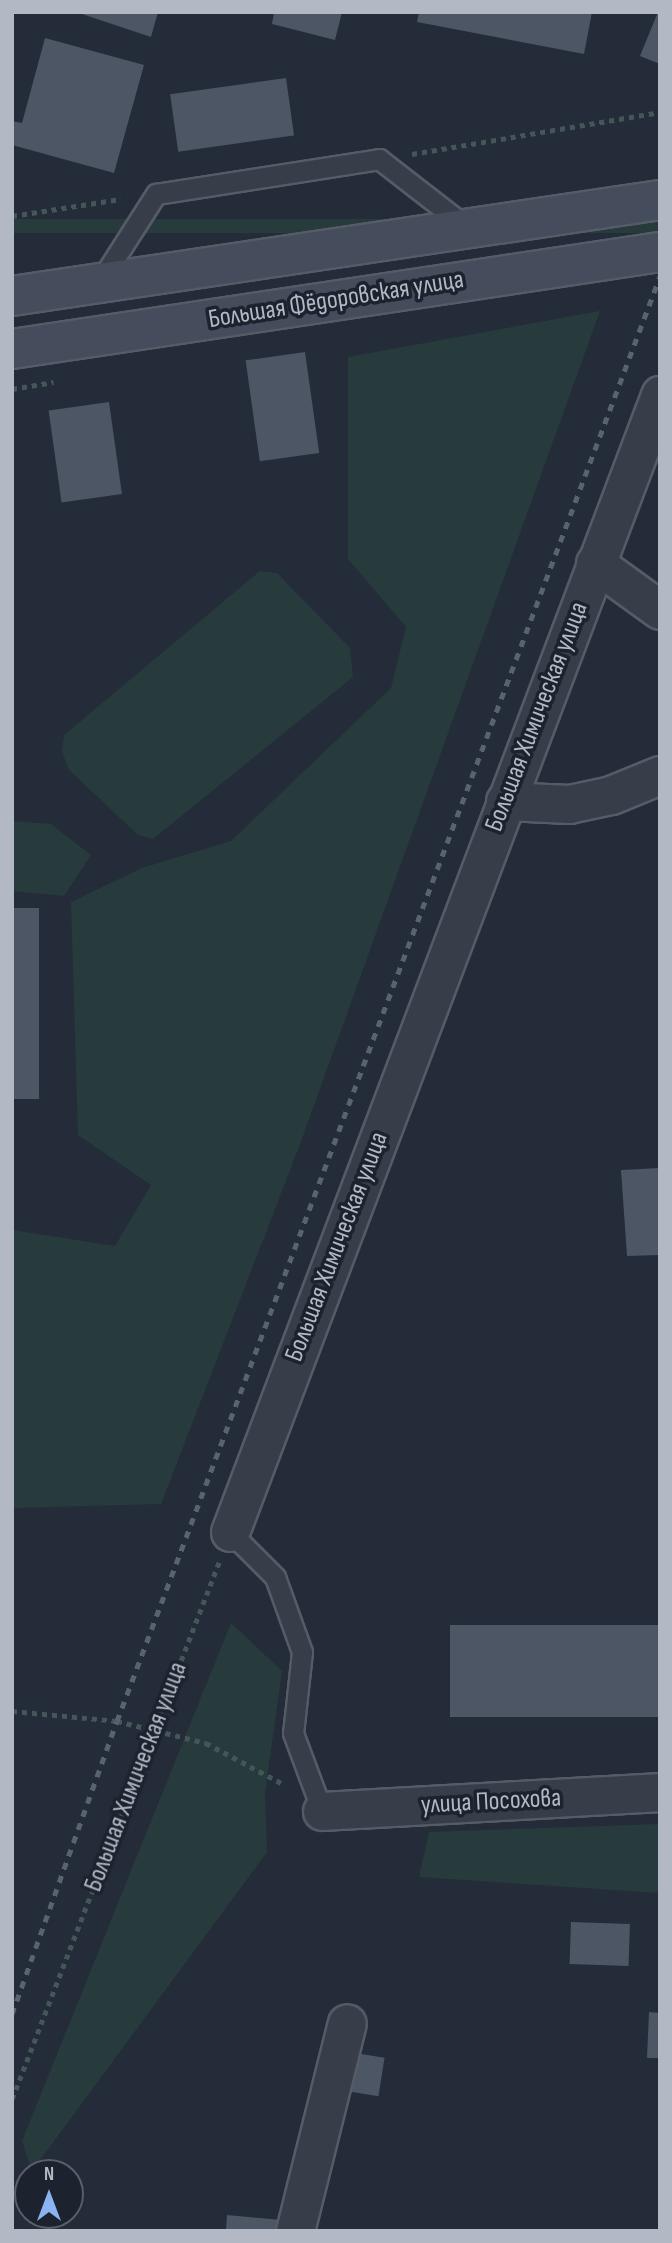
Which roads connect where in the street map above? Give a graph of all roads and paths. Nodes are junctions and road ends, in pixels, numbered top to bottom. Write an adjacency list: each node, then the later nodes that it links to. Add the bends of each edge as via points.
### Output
1 (660, 112): 2 (path)
2 (379, 159): 3 (lane); 6 (lane)
3 (156, 194): 5 (path); 8 (lane)
4 (660, 200): 6 (main road, Большая Фёдоровская улица)
5 (12, 216)
6 (468, 228): 8 (main road, Большая Фёдоровская улица)
7 (660, 252): 10 (main road, Большая Фёдоровская улица)
8 (99, 283): 9 (main road, Большая Фёдоровская улица)
9 (12, 296)
10 (12, 349)
11 (660, 395): 12 (street, Большая Химическая улица)
12 (595, 563): 13 (street); 15 (street, Большая Химическая улица)
13 (660, 610)
14 (660, 775): 15 (street, via 611,795 569,804)
15 (505, 801): 16 (street, Большая Химическая улица)
16 (230, 1532): 18 (path, Большая Химическая улица); 20 (lane, via 275,1577 302,1652 293,1733)
17 (12, 1711): 18 (path, via 117,1721)
18 (153, 1730): 20 (path, via 206,1743 292,1789); 22 (path, Большая Химическая улица)
19 (660, 1792): 20 (street, улица Посохова)
20 (322, 1811)
21 (346, 2023): 23 (street)
22 (12, 2099)
23 (295, 2231)

